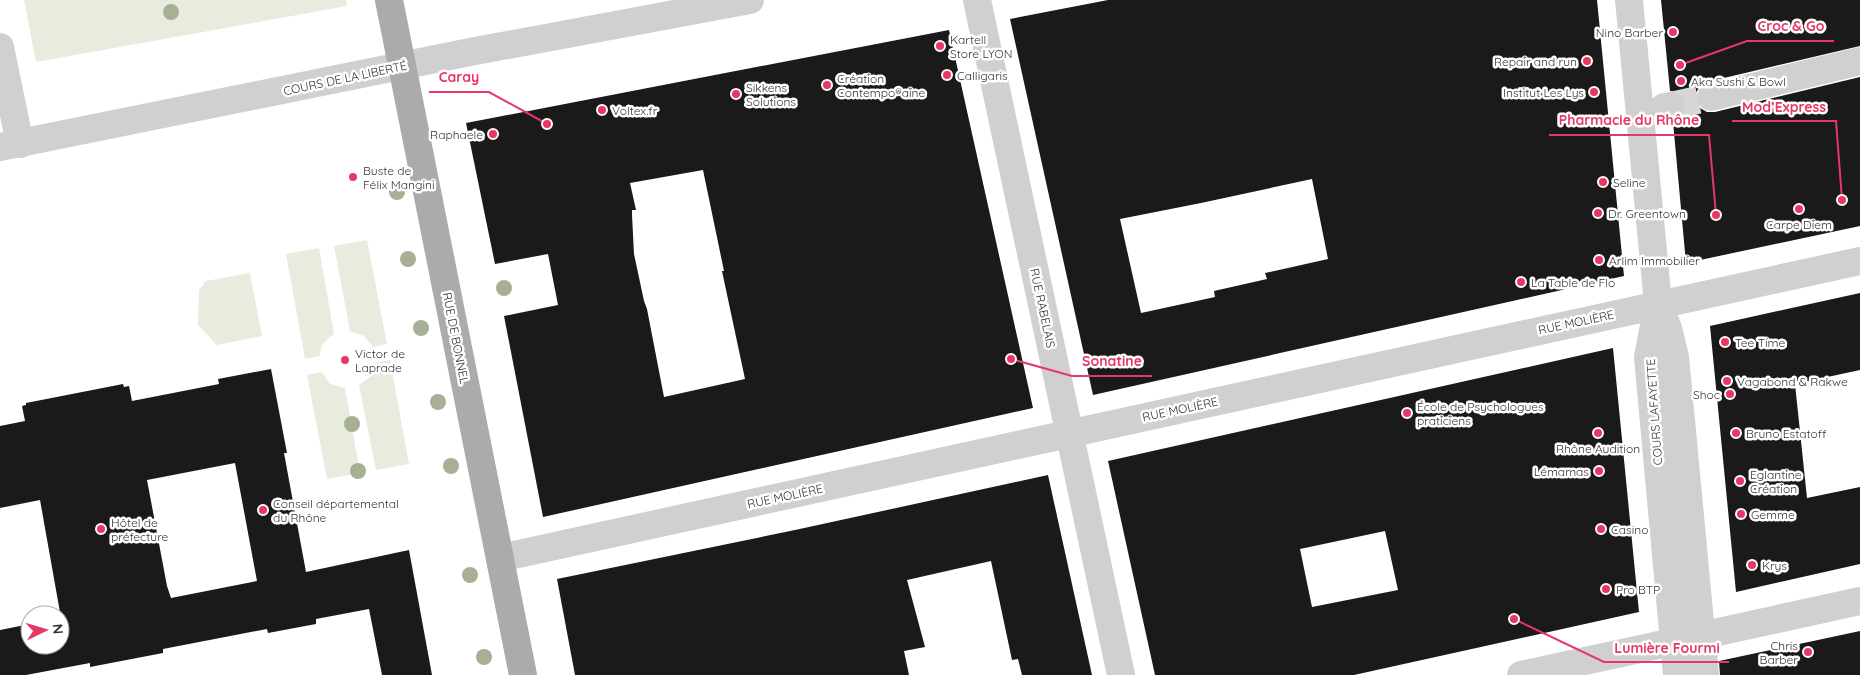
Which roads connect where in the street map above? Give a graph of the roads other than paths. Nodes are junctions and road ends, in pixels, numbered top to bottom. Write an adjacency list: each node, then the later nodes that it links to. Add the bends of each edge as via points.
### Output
1 (390, 0): 7 (main road, RUE DE BONNEL)
2 (750, 0): 7 (street, COURS DE LA LIBERTÉ)
3 (977, 0): 12 (street, RUE RABELAIS)
4 (1629, 0): 11 (street, COURS LAFAYETTE)
5 (0, 47): 9 (street)
6 (1860, 61): 8 (street)
7 (402, 66): 9 (street, COURS DE LA LIBERTÉ); 13 (main road, RUE DE BONNEL)
8 (1710, 97)
9 (10, 146)
10 (1860, 261): 11 (street, RUE MOLIÈRE)
11 (1658, 304): 12 (street, RUE MOLIÈRE); 15 (street, via 1668,328 1674,357); 16 (street, COURS LAFAYETTE, via 1648,357)
12 (1069, 434): 13 (street, RUE MOLIÈRE); 18 (street, RUE RABELAIS)
13 (500, 558): 17 (main road, RUE DE BONNEL)
14 (1860, 601): 15 (street)
15 (1701, 636): 16 (street); 21 (street)
16 (1673, 642): 19 (street); 20 (street, COURS LAFAYETTE)
17 (523, 675)
18 (1121, 675)
19 (1521, 675)
20 (1677, 675)
21 (1705, 675)

